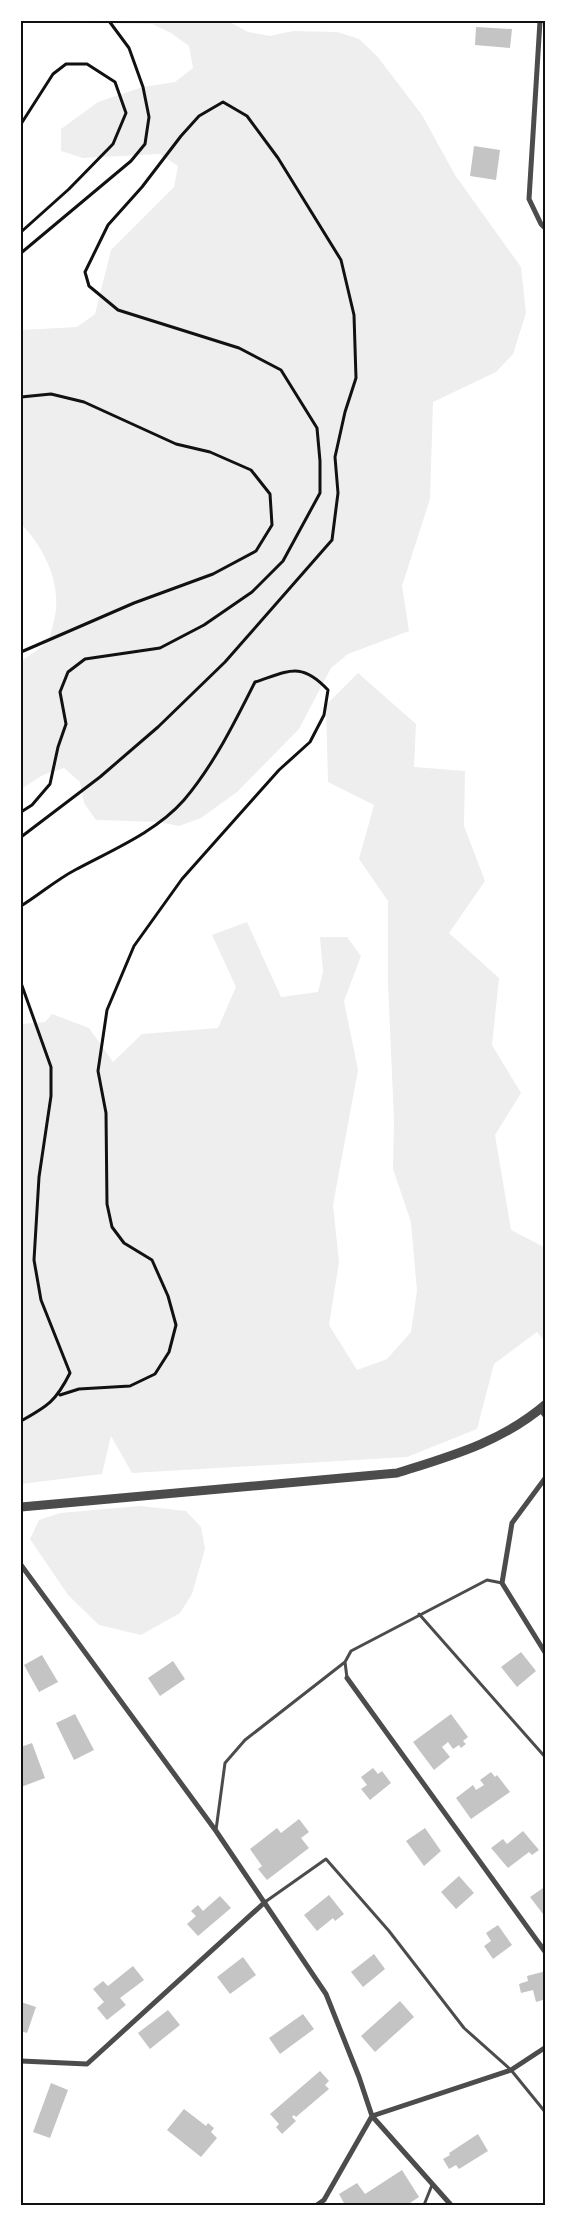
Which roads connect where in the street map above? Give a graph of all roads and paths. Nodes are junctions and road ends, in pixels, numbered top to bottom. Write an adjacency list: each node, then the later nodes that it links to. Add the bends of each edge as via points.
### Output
1 (22, 21): 4 (path)
2 (110, 21): 8 (path, via 129,48 143,87 149,117 145,144 131,161)
3 (540, 21): 6 (street, via 530,199)
4 (21, 26)
5 (21, 124): 7 (path, via 53,74 66,64 87,64 115,82 126,113 113,144)
6 (546, 229)
7 (21, 232)
8 (21, 253)
9 (21, 397): 10 (path, via 52,394 84,402 176,444 210,452 251,470 270,494 272,525 256,551 213,574 134,603)
10 (21, 652)
11 (21, 812): 12 (path, via 32,805 50,784 66,724 60,692 68,672 86,659 160,648 204,626 252,592 283,561 320,493 317,428 281,370 239,348 118,310 89,286 86,272 108,225 199,116 223,102 248,116 341,260 354,315 356,378 335,457 338,493 332,540 225,662 158,727 100,777)
12 (21, 837)
13 (21, 906): 15 (path, via 73,871 127,843 183,800 207,767 255,682 300,670 317,678 328,690 324,715 310,742 279,770 182,879 134,946 107,1010 98,1071 106,1113 107,1204 112,1227 124,1243 152,1260 168,1296 176,1325 169,1352 155,1374 130,1386 79,1389)
14 (21, 983): 15 (path, via 51,1067 51,1096 39,1177 34,1260 41,1300 70,1373)
15 (60, 1395): 17 (path)
16 (544, 1410): 19 (street, via 498,1438 397,1473)
17 (21, 1421)
18 (546, 1477): 21 (street, via 512,1523)
19 (21, 1507)
20 (21, 1566): 27 (street)
21 (502, 1583): 22 (lane, via 487,1580); 23 (street)
22 (419, 1614): 24 (lane, via 351,1651); 26 (lane)
23 (546, 1654)
24 (345, 1662): 25 (lane); 27 (lane, via 245,1740 225,1763)
25 (347, 1678): 29 (street)
26 (546, 1758)
27 (216, 1831): 28 (street)
28 (265, 1902): 31 (street, via 87,2064); 32 (lane, via 326,1859 389,1931 464,2028); 34 (street, via 326,1994)
29 (546, 1952)
30 (546, 2047): 32 (street)
31 (21, 2061)
32 (511, 2070): 33 (lane); 34 (street)
33 (546, 2113)
34 (372, 2116): 35 (street); 36 (street, via 324,2200)
35 (432, 2184): 37 (lane); 38 (street)
36 (317, 2205)
37 (424, 2205)
38 (451, 2205)

